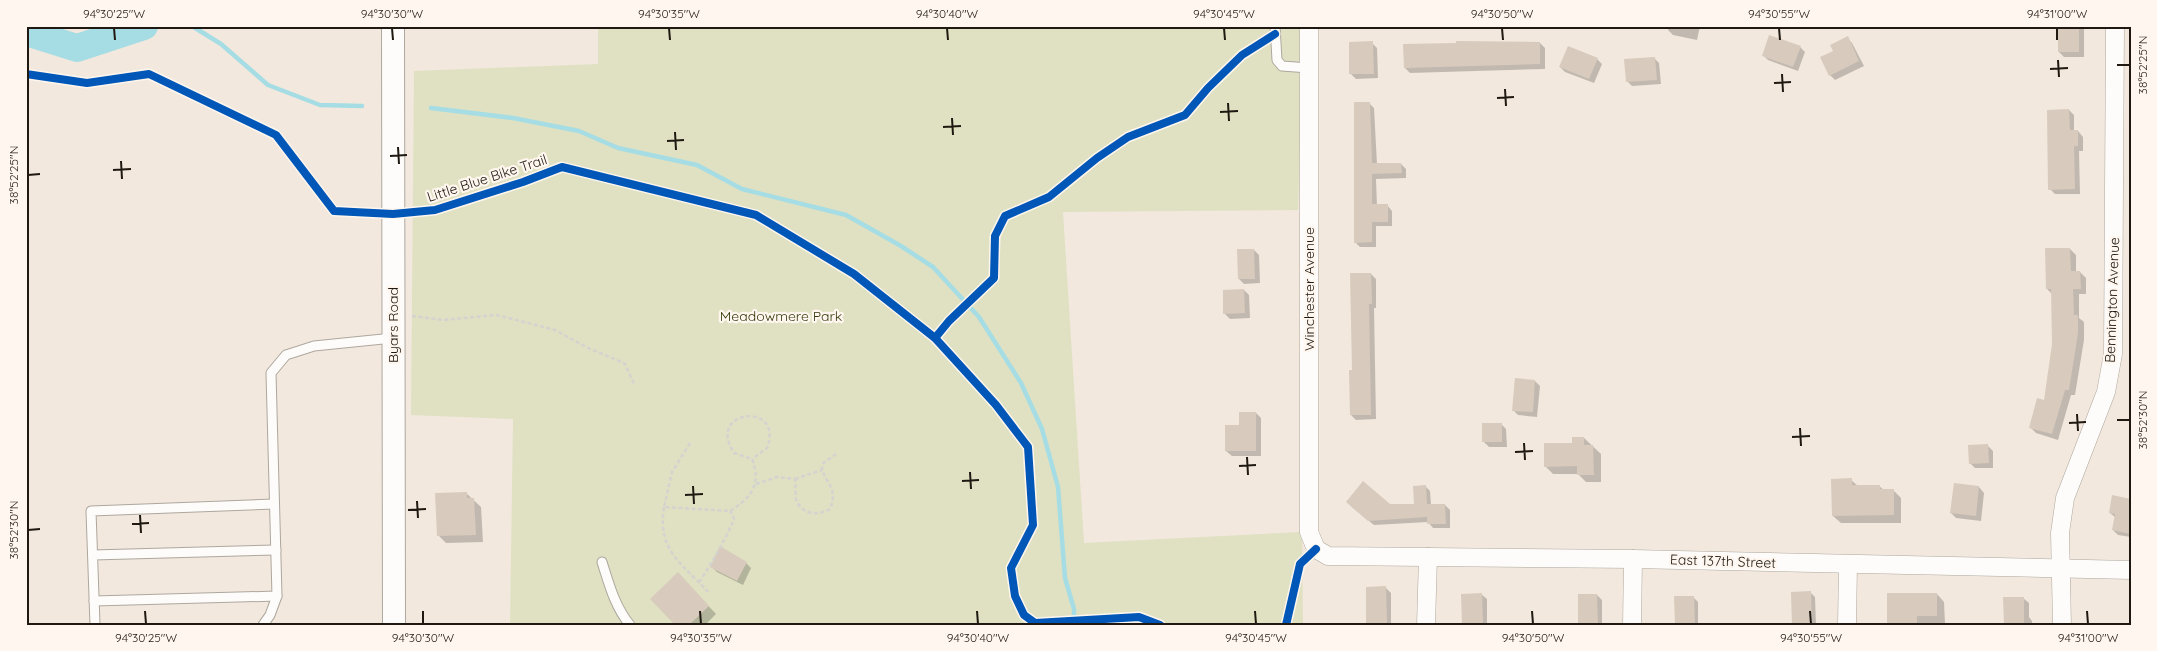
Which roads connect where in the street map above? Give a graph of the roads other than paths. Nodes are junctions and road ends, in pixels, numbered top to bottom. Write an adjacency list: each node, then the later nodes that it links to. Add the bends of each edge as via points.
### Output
1 (393, 26): 6 (street, Byars Road)
2 (1275, 26): 5 (lane, via 1277,60 1282,66)
3 (1309, 26): 5 (street, Winchester Avenue)
4 (2115, 26): 15 (street, Bennington Avenue, via 2113,354 2106,392 2065,498 2060,533)
5 (1309, 68): 8 (street, Winchester Avenue, via 1308,532)
6 (393, 338): 7 (lane, via 314,346 286,355 271,373); 21 (street, Byars Road)
7 (274, 504): 9 (lane); 10 (lane, via 91,511)
8 (1316, 549): 11 (street, East 137th Street, via 1328,556)
9 (276, 550): 10 (lane); 17 (lane)
10 (93, 555): 18 (lane)
11 (1428, 557): 12 (street, East 137th Street); 23 (street)
12 (1633, 559): 14 (street, East 137th Street); 24 (street)
13 (602, 562): 22 (lane, via 611,592)
14 (1848, 564): 15 (street, East 137th Street); 25 (street)
15 (2061, 570): 16 (street, East 137th Street); 26 (street, Bennington Avenue)
16 (2131, 570)
17 (277, 596): 18 (lane); 20 (lane)
18 (94, 601): 19 (lane)
19 (95, 625)
20 (263, 625)
21 (394, 625)
22 (630, 625)
23 (1426, 625)
24 (1632, 625)
25 (1847, 625)
26 (2062, 625)

